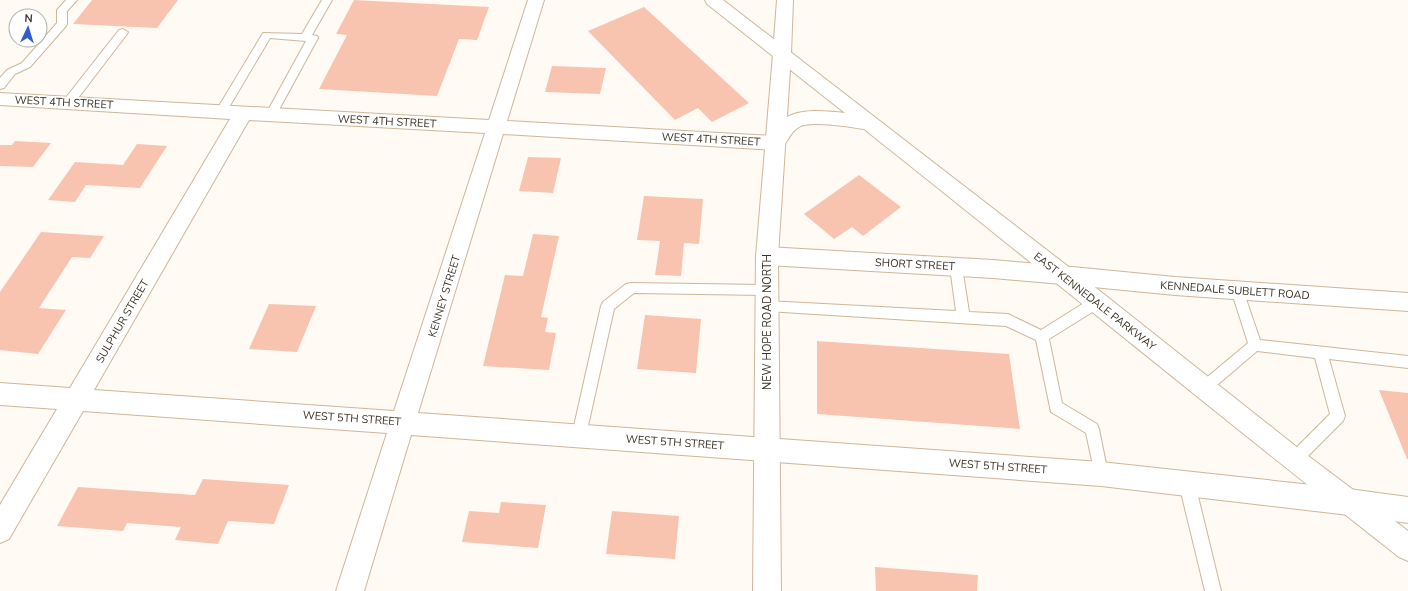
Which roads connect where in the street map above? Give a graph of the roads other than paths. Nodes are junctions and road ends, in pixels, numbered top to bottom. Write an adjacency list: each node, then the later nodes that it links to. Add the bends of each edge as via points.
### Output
1 (72, 0): 9 (lane, via 62,10 62,24 26,65 11,72)
2 (327, 0): 7 (lane)
3 (536, 0): 16 (street, KENNEY STREET)
4 (713, 0): 8 (street, EAST KENNEDALE PARKWAY)
5 (785, 0): 8 (street, NEW HOPE ROAD NORTH)
6 (123, 32): 11 (lane)
7 (305, 38): 12 (lane, via 267,35); 14 (lane, via 313,38)
8 (782, 54): 15 (street, EAST KENNEDALE PARKWAY); 17 (street, NEW HOPE ROAD NORTH)
9 (0, 85)
10 (0, 99): 11 (street, WEST 4TH STREET)
11 (68, 103): 12 (street, WEST 4TH STREET)
12 (221, 111): 13 (street, WEST 4TH STREET)
13 (243, 113): 14 (street, WEST 4TH STREET); 32 (street, SULPHUR STREET)
14 (271, 114): 16 (street, WEST 4TH STREET)
15 (870, 123): 17 (street, via 809,118 792,122); 20 (street, EAST KENNEDALE PARKWAY)
16 (497, 127): 17 (street, WEST 4TH STREET); 33 (street, KENNEY STREET)
17 (775, 143): 18 (street, NEW HOPE ROAD NORTH)
18 (767, 256): 19 (street, SHORT STREET); 22 (street, NEW HOPE ROAD NORTH)
19 (956, 267): 20 (street, SHORT STREET); 25 (lane)
20 (1062, 275): 21 (street, KENNEDALE SUBLETT ROAD); 23 (street, EAST KENNEDALE PARKWAY)
21 (1237, 290): 24 (street, KENNEDALE SUBLETT ROAD); 27 (lane)
22 (767, 298): 25 (lane); 34 (lane, via 631,288 608,306); 35 (street, NEW HOPE ROAD NORTH)
23 (1097, 302): 26 (lane); 30 (street, EAST KENNEDALE PARKWAY)
24 (1408, 302)
25 (963, 316): 26 (lane, via 1008,320)
26 (1042, 337): 37 (lane, via 1056,407 1092,429)
27 (1255, 345): 28 (lane); 30 (lane)
28 (1320, 352): 29 (lane); 36 (lane, via 1338,416)
29 (1408, 362)
30 (1204, 388): 36 (street, EAST KENNEDALE PARKWAY)
31 (0, 394): 32 (street, WEST 5TH STREET)
32 (77, 399): 33 (street, WEST 5TH STREET); 41 (street, SULPHUR STREET)
33 (404, 422): 34 (street, WEST 5TH STREET); 43 (street, KENNEY STREET)
34 (579, 435): 35 (street, WEST 5TH STREET)
35 (768, 449): 37 (street, WEST 5TH STREET); 44 (street, NEW HOPE ROAD NORTH)
36 (1294, 460): 39 (street, EAST KENNEDALE PARKWAY)
37 (1101, 474): 38 (street, WEST 5TH STREET)
38 (1187, 484): 39 (street, WEST 5TH STREET); 45 (lane)
39 (1349, 502): 40 (street, WEST 5TH STREET); 42 (street, EAST KENNEDALE PARKWAY)
40 (1408, 510)
41 (0, 530)
42 (1408, 548)
43 (350, 591)
44 (767, 591)
45 (1213, 591)

